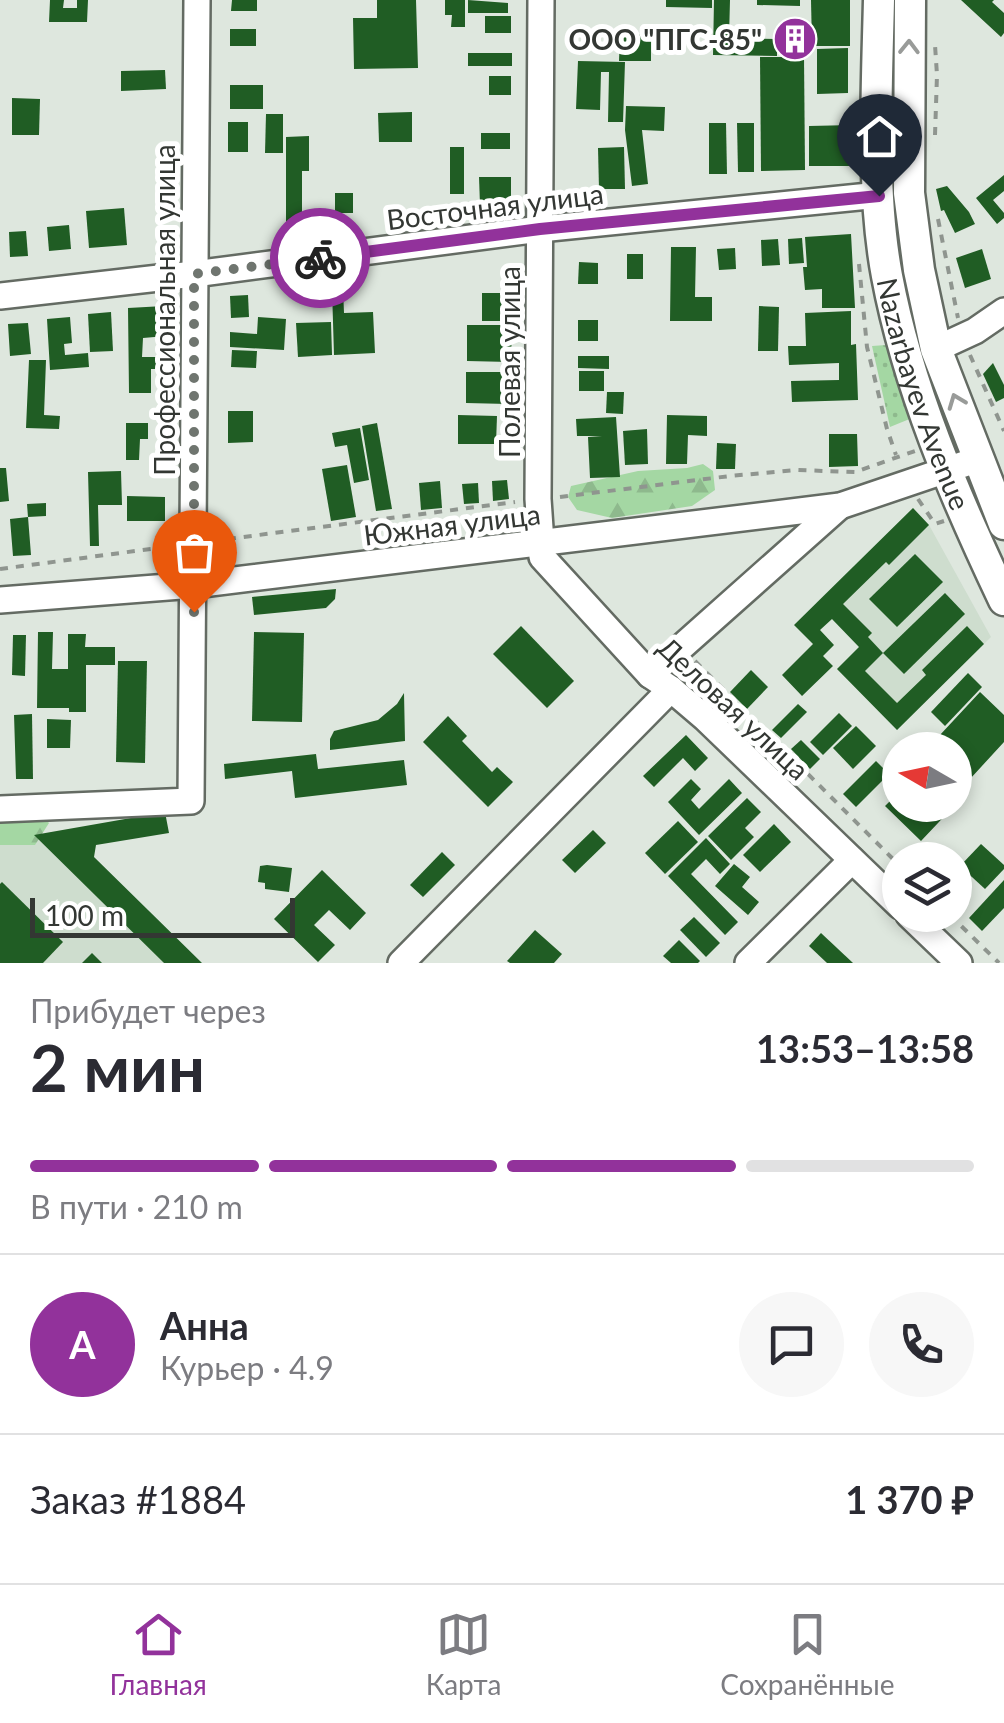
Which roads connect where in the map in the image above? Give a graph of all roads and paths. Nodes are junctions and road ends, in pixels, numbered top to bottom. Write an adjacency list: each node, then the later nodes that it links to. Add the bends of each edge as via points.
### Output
1 (198, 0): 10 (street, Профессиональная улица)
2 (542, 0): 9 (street, Полевая улица)
3 (879, 0): 7 (main road, Nazarbayev Avenue)
4 (910, 0): 13 (main road, Nazarbayev Avenue, one-way to 4, via 919,270 909,193)
5 (935, 36): 6 (path)
6 (934, 151)
7 (879, 196): 9 (street, Восточная улица); 17 (main road, Nazarbayev Avenue, via 886,273 902,342)
8 (936, 208): 13 (path)
9 (540, 229): 10 (street, Восточная улица); 18 (street, Полевая улица)
10 (194, 274): 11 (street, Восточная улица); 21 (street, Профессиональная улица)
11 (0, 296)
12 (1004, 311): 13 (street)
13 (949, 343): 14 (path); 16 (main road, Nazarbayev Avenue, one-way to 13)
14 (1004, 431)
15 (897, 457): 18 (path, via 855,472 797,470)
16 (979, 459): 17 (street, Южная улица); 20 (main road, Nazarbayev Avenue)
17 (948, 471): 19 (street, Южная улица); 26 (main road, Nazarbayev Avenue)
18 (538, 499): 21 (path); 22 (street, Полевая улица)
19 (840, 506): 22 (street, Южная улица); 27 (street)
20 (1004, 524)
21 (193, 543): 23 (path); 24 (street, Профессиональная улица)
22 (540, 544): 24 (street, Южная улица); 28 (street, Деловая улица, via 542,557)
23 (0, 568)
24 (194, 585): 25 (street, Южная улица); 29 (street, Профессиональная улица, via 191,801)
25 (0, 600)
26 (1004, 600)
27 (681, 647): 28 (street); 30 (path)
28 (661, 682): 31 (street, Деловая улица); 35 (street)
29 (0, 809)
30 (882, 848)
31 (852, 860): 32 (street, Деловая улица); 36 (street)
32 (882, 889)
33 (927, 932): 37 (street)
34 (968, 932): 38 (path)
35 (401, 963)
36 (748, 963)
37 (959, 963)
38 (1000, 963)

